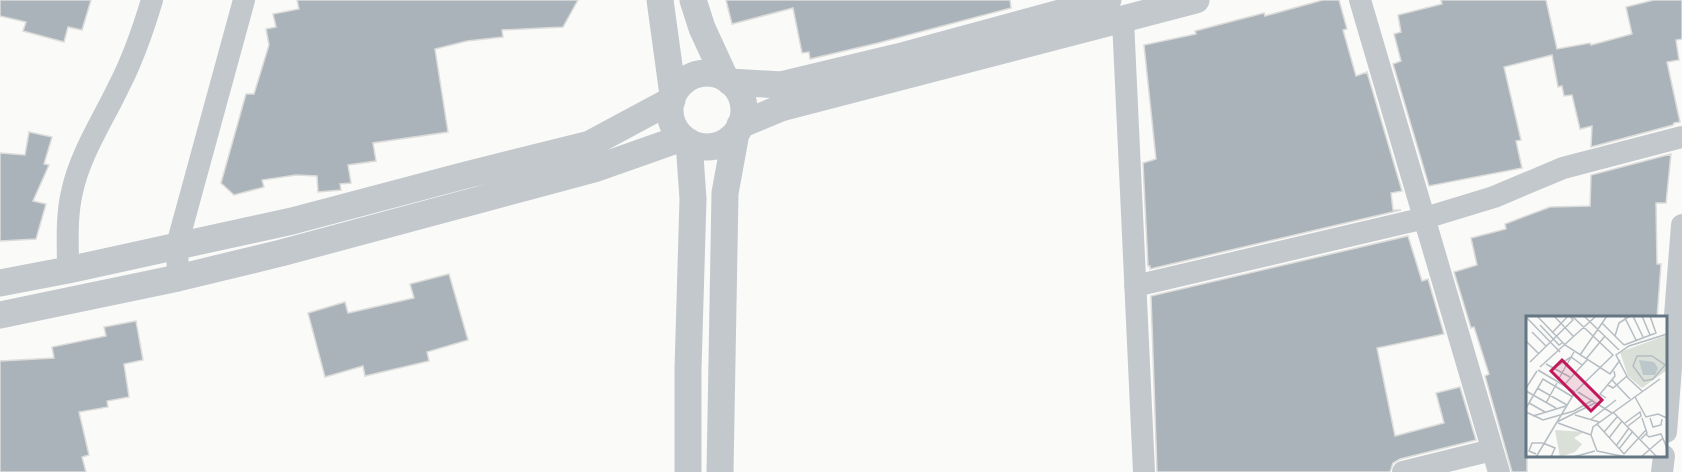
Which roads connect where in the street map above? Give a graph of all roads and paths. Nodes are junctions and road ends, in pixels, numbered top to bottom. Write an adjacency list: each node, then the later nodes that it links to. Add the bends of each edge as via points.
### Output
1 (152, 0): 16 (street, via 141,35 88,147 72,191 67,227)
2 (244, 0): 15 (street)
3 (660, 0): 9 (street)
4 (693, 0): 8 (street)
5 (1196, 0): 7 (street)
6 (1360, 0): 13 (street)
7 (1115, 10): 8 (street, via 781,84); 10 (street, via 781,108); 19 (street)
8 (728, 80): 9 (street, via 700,74 680,85); 10 (street, via 741,96 744,109)
9 (672, 98): 12 (street, via 674,129); 15 (street, via 590,144 291,221)
10 (738, 129): 12 (street, via 715,146 703,147); 25 (street, via 725,193)
11 (1682, 137): 13 (street, via 1563,168 1494,197)
12 (685, 140): 17 (street, via 594,170); 24 (street, via 693,199)
13 (1425, 218): 19 (street); 22 (street)
14 (1682, 225): 21 (street)
15 (177, 245): 16 (street); 17 (street)
16 (68, 270): 18 (street)
17 (178, 278): 20 (street)
18 (0, 283)
19 (1135, 286): 26 (street)
20 (0, 315)
21 (1667, 408)
22 (1492, 450): 27 (street); 28 (street)
23 (1664, 457): 29 (street)
24 (688, 472)
25 (720, 472)
26 (1144, 472)
27 (1404, 472)
28 (1498, 472)
29 (1662, 472)

